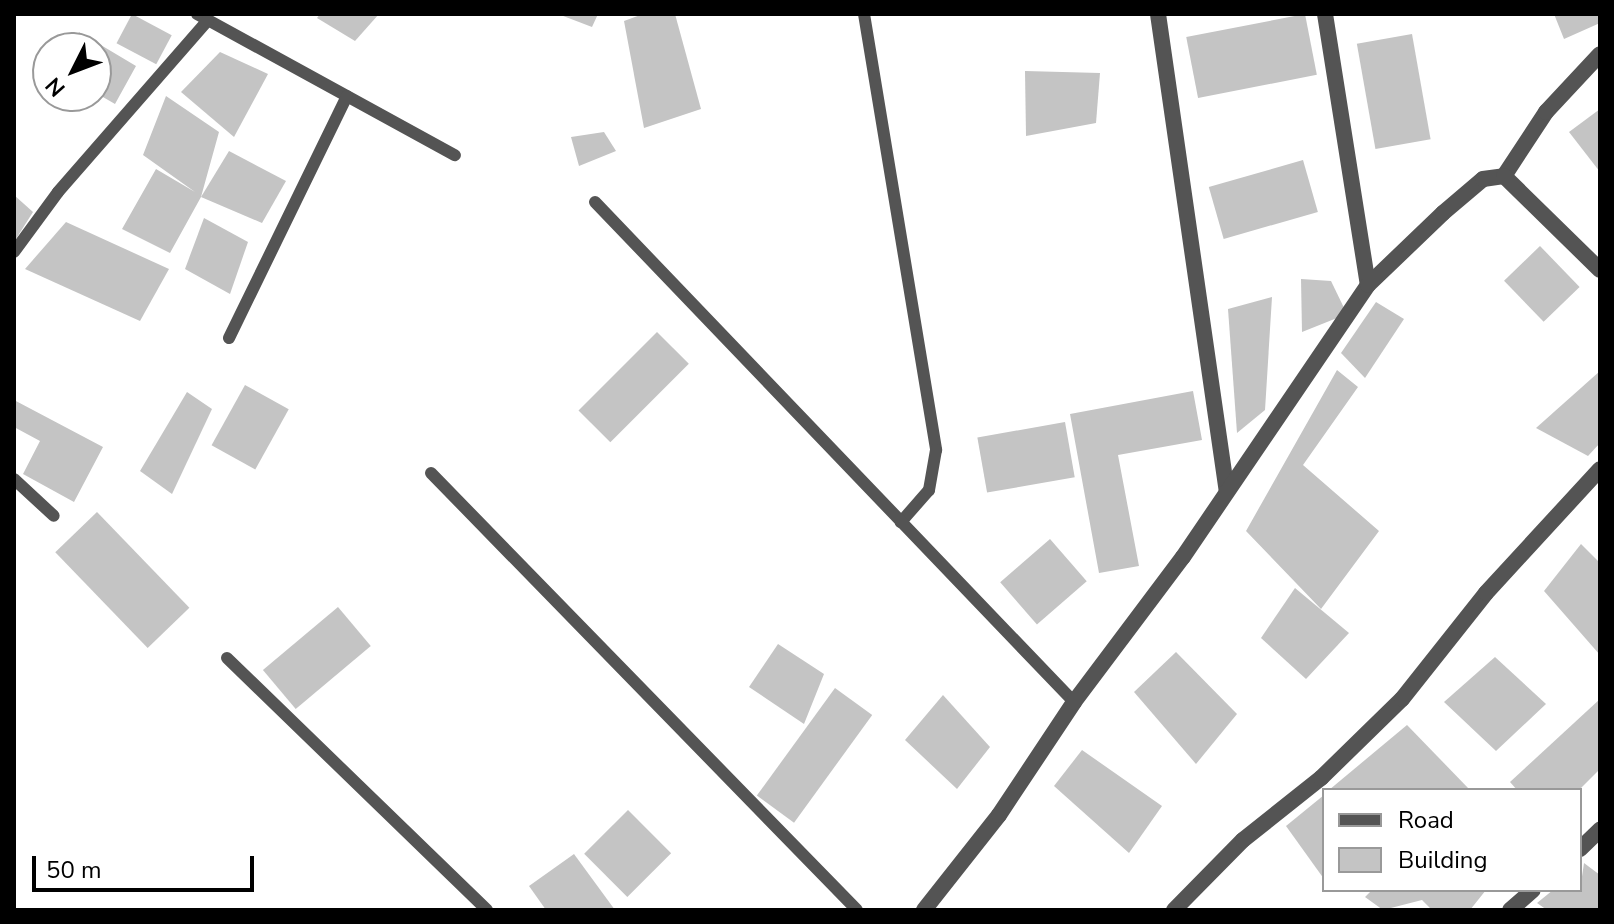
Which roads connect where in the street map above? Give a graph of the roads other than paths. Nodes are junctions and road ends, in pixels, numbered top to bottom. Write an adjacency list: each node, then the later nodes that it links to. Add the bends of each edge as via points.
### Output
1 (864, 14): 19 (lane, via 936,450 929,490)
2 (1158, 14): 17 (street)
3 (1325, 14): 12 (street)
4 (203, 17): 6 (lane); 10 (lane)
5 (1600, 54): 8 (street, via 1546,112)
6 (347, 96): 7 (lane); 13 (lane)
7 (455, 155)
8 (1504, 176): 11 (street); 12 (street, via 1483,179)
9 (595, 202): 19 (lane)
10 (14, 252)
11 (1600, 270)
12 (1368, 285): 17 (street)
13 (229, 338)
14 (1600, 469): 28 (street, via 1486,593 1402,699 1321,778 1243,840)
15 (431, 473): 26 (lane)
16 (14, 479): 18 (lane)
17 (1227, 491): 21 (street)
18 (54, 516)
19 (901, 522): 21 (lane)
20 (227, 658): 25 (lane)
21 (1074, 702): 27 (street, via 999,815)
22 (1600, 830): 23 (street)
23 (1582, 847)
24 (1531, 892): 29 (street)
25 (487, 910)
26 (857, 910)
27 (924, 910)
28 (1174, 910)
29 (1510, 910)

